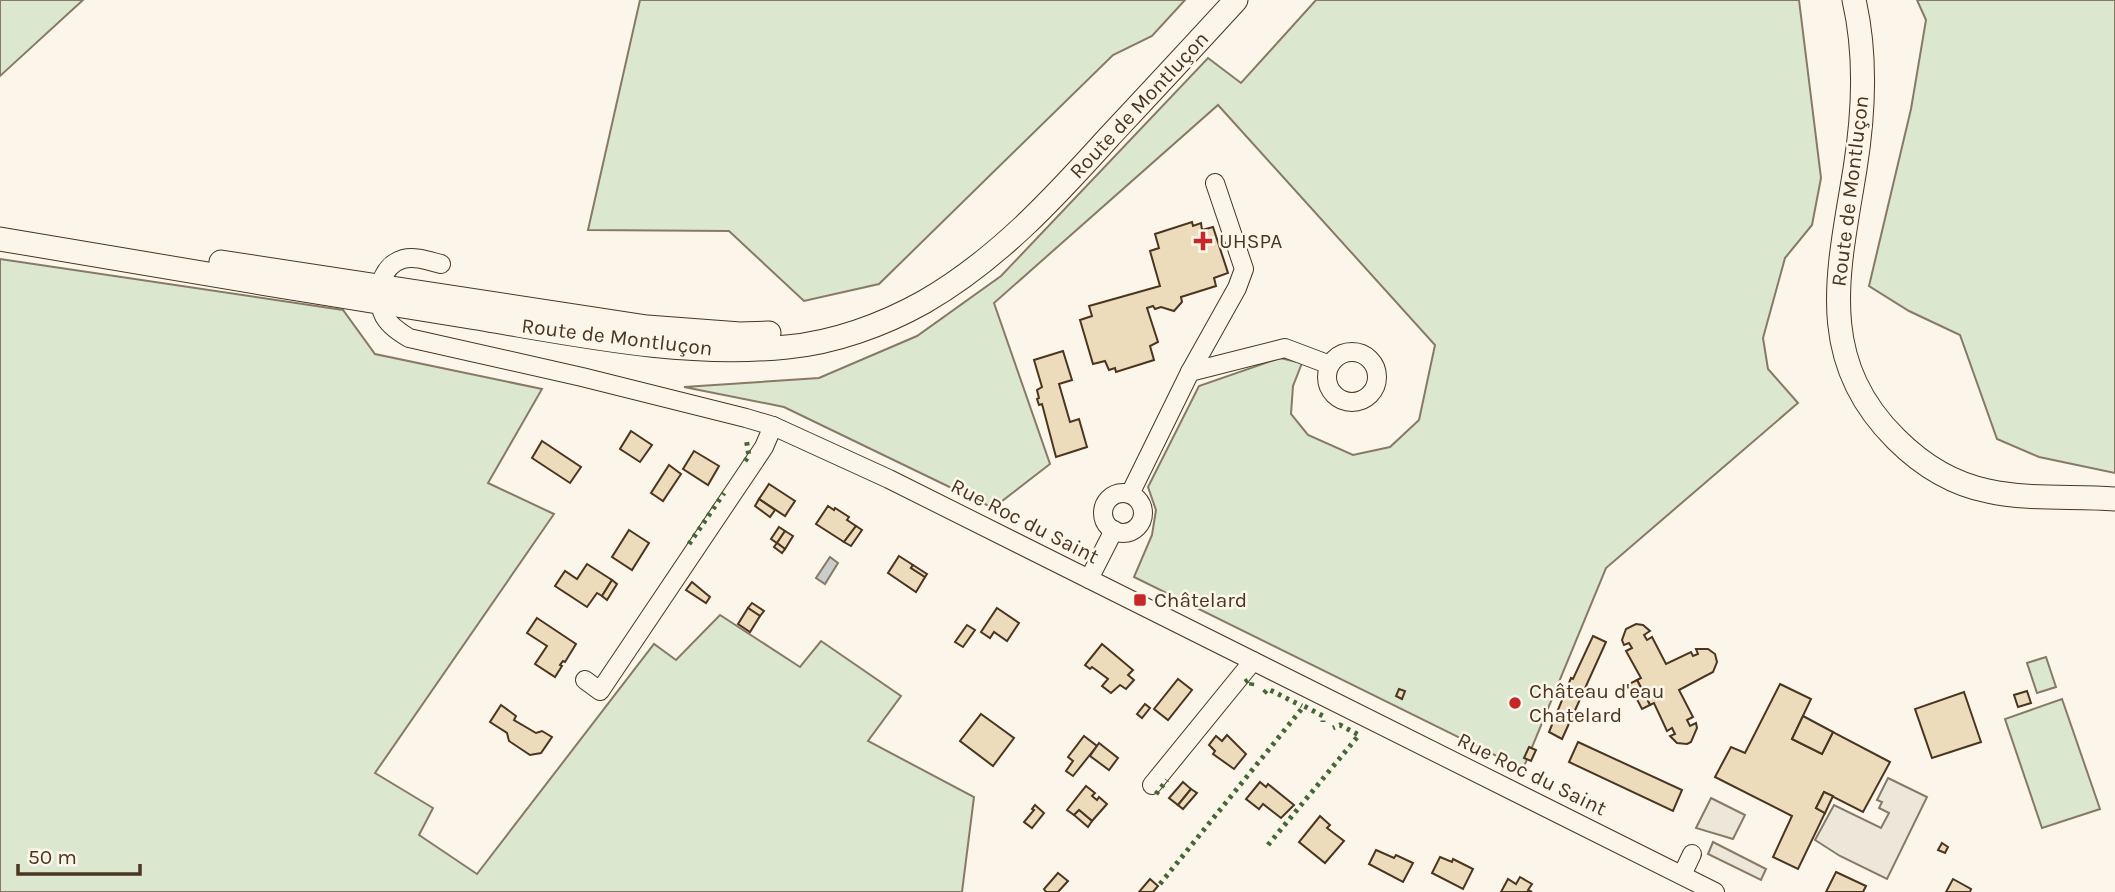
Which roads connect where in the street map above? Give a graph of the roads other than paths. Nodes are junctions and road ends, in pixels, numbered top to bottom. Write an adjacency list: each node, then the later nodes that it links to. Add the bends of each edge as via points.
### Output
1 (1220, 0): 8 (main road, Route de Montluçon, via 1013,222 916,293 866,314 806,329 727,333)
2 (1236, 0): 8 (main road, Route de Montluçon, via 1014,236 956,282 886,321 791,347 714,349 600,338)
3 (1854, 0): 13 (main road, Route de Montluçon, via 1863,89 1837,298 1842,339 1855,381 1884,427 1937,471 1995,493)
4 (1866, 0): 13 (main road, Route de Montluçon, via 1874,56 1874,107 1849,296 1865,373 1893,419 1931,453 1985,479)
5 (1214, 183): 10 (street, via 1244,269)
6 (0, 237): 8 (main road, Route de Montluçon)
7 (441, 264): 8 (street, via 401,260 388,269)
8 (380, 294): 11 (street, Rue Roc du Saint, via 391,325 415,340)
9 (1330, 365): 10 (street, via 1285,348)
10 (1190, 372): 12 (street)
11 (773, 426): 16 (street, Rue Roc du Saint); 18 (street, via 764,447 600,691)
12 (1130, 494): 15 (street, via 1117,494 1107,502 1104,514); 15 (street, via 1140,502 1142,521 1133,530)
13 (2060, 497): 14 (main road, Route de Montluçon)
14 (2115, 499)
15 (1114, 530): 16 (street)
16 (1089, 579): 17 (street, Rue Roc du Saint)
17 (1252, 661): 19 (street); 21 (street, Rue Roc du Saint)
18 (585, 680)
19 (1152, 785)
20 (1692, 854): 21 (street)
21 (1682, 875): 22 (street, Rue Roc du Saint)
22 (1715, 892)

